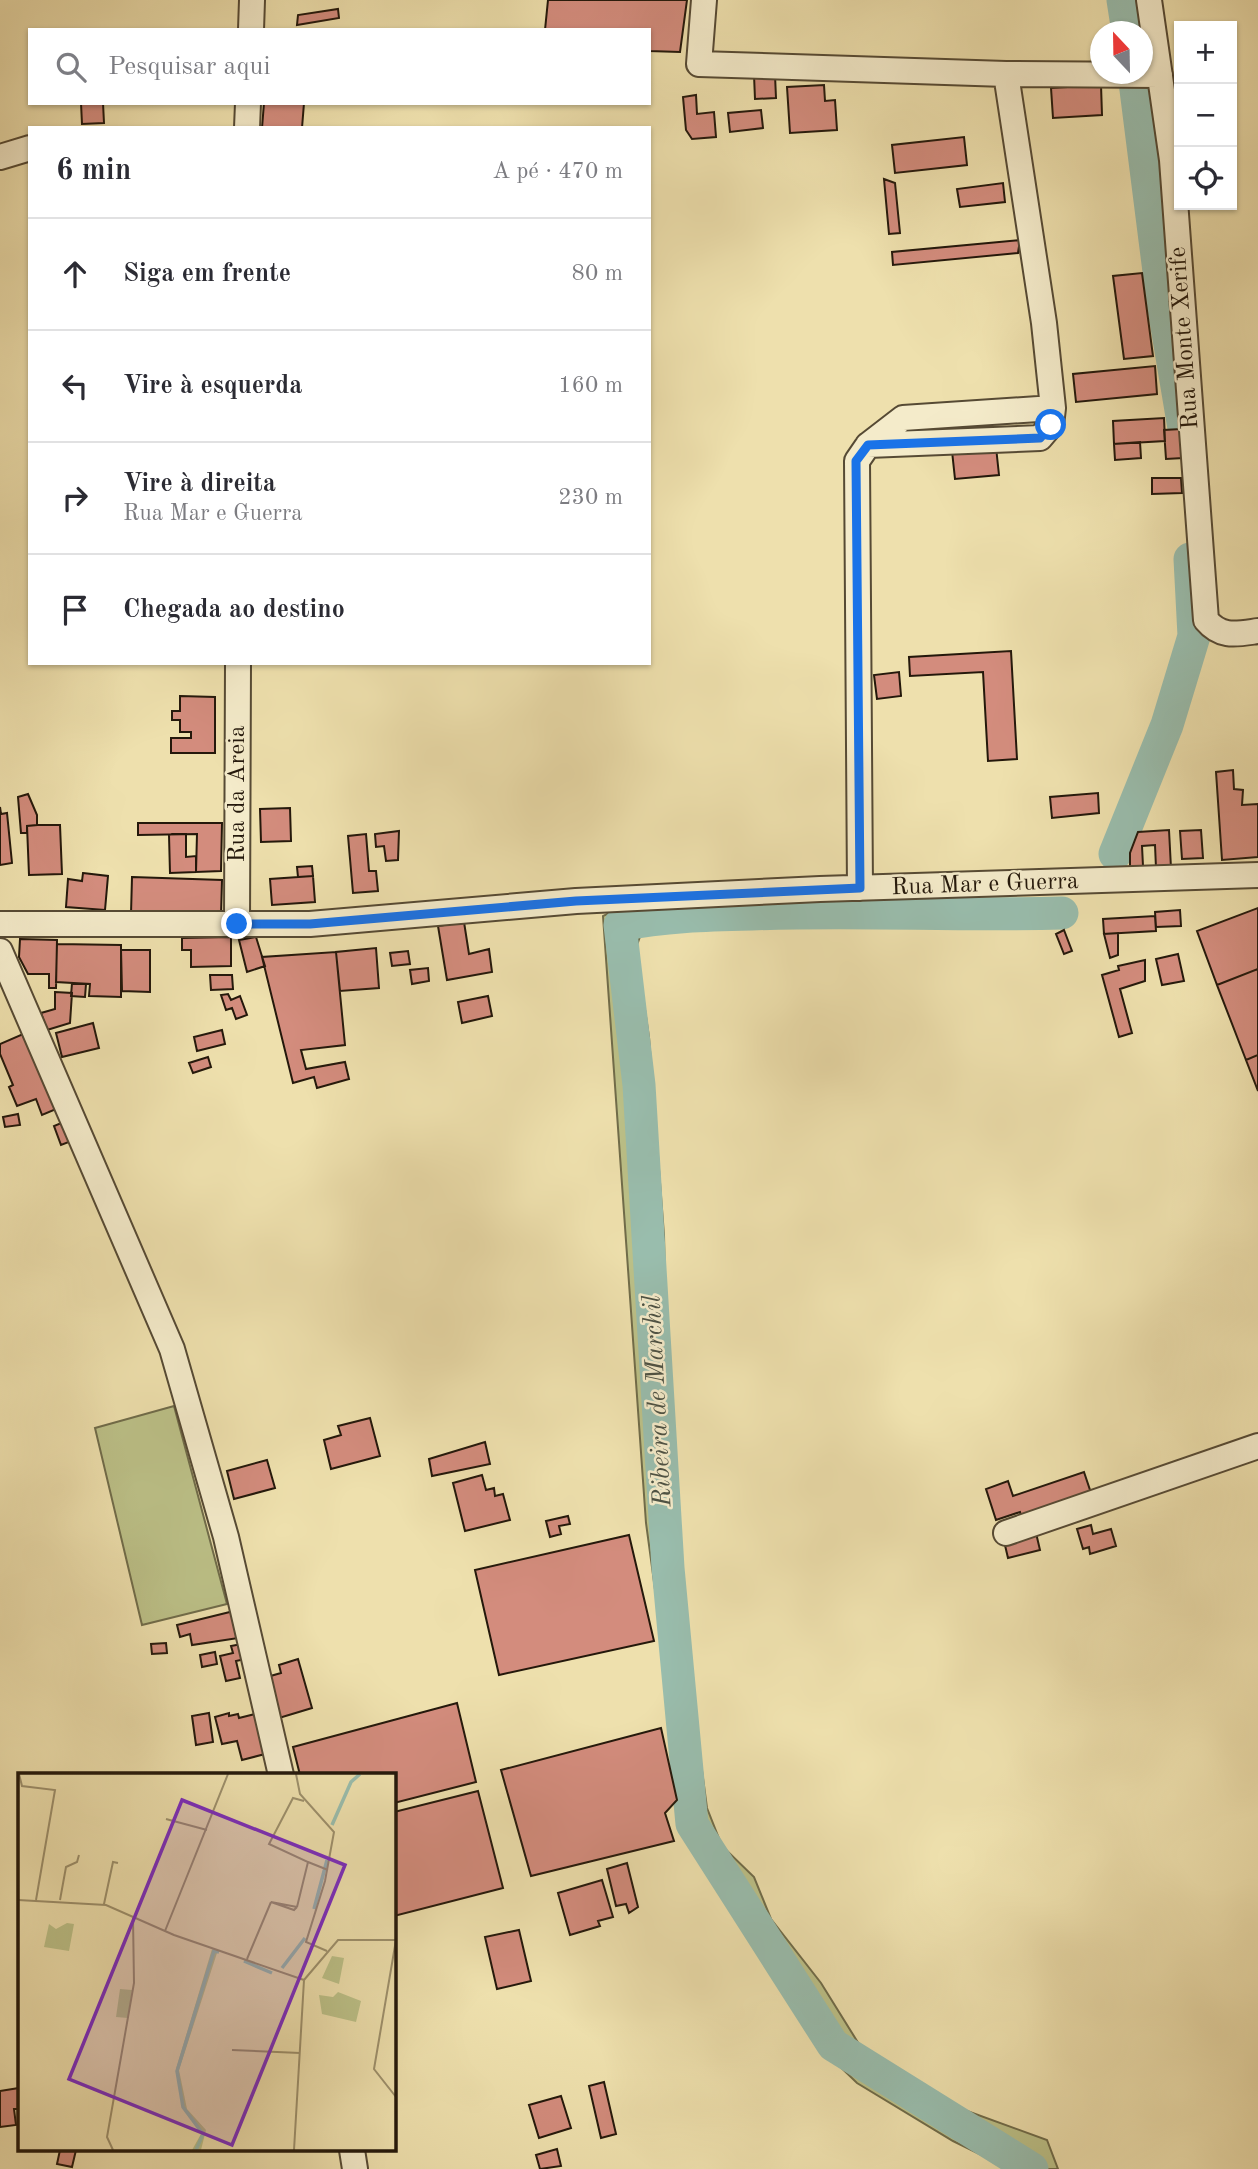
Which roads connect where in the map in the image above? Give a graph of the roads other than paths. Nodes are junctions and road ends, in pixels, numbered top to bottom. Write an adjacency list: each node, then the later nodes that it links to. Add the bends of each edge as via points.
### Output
1 (252, 0): 4 (street)
2 (704, 0): 5 (street, via 699,64)
3 (1149, 0): 6 (street, Rua Monte Xerife)
4 (251, 28)
5 (1006, 74): 6 (street); 14 (street, via 1044,323 1052,408 903,418 868,445 856,461)
6 (1160, 75): 11 (street, Rua Monte Xerife, via 1172,160 1206,620 1216,631 1228,634)
7 (248, 105): 8 (street)
8 (247, 126)
9 (28, 149): 10 (street)
10 (0, 157)
11 (1258, 631)
12 (238, 665): 16 (street, Rua da Areia)
13 (1258, 875): 14 (street, Rua Mar e Guerra)
14 (860, 888): 16 (street, Rua Mar e Guerra, via 576,901 310,924)
15 (0, 924): 16 (street, Rua Mar e Guerra)
16 (237, 924)
17 (0, 951): 20 (street, via 172,1349 226,1537)
18 (1258, 1446): 19 (street)
19 (1006, 1533)
20 (281, 1773)

